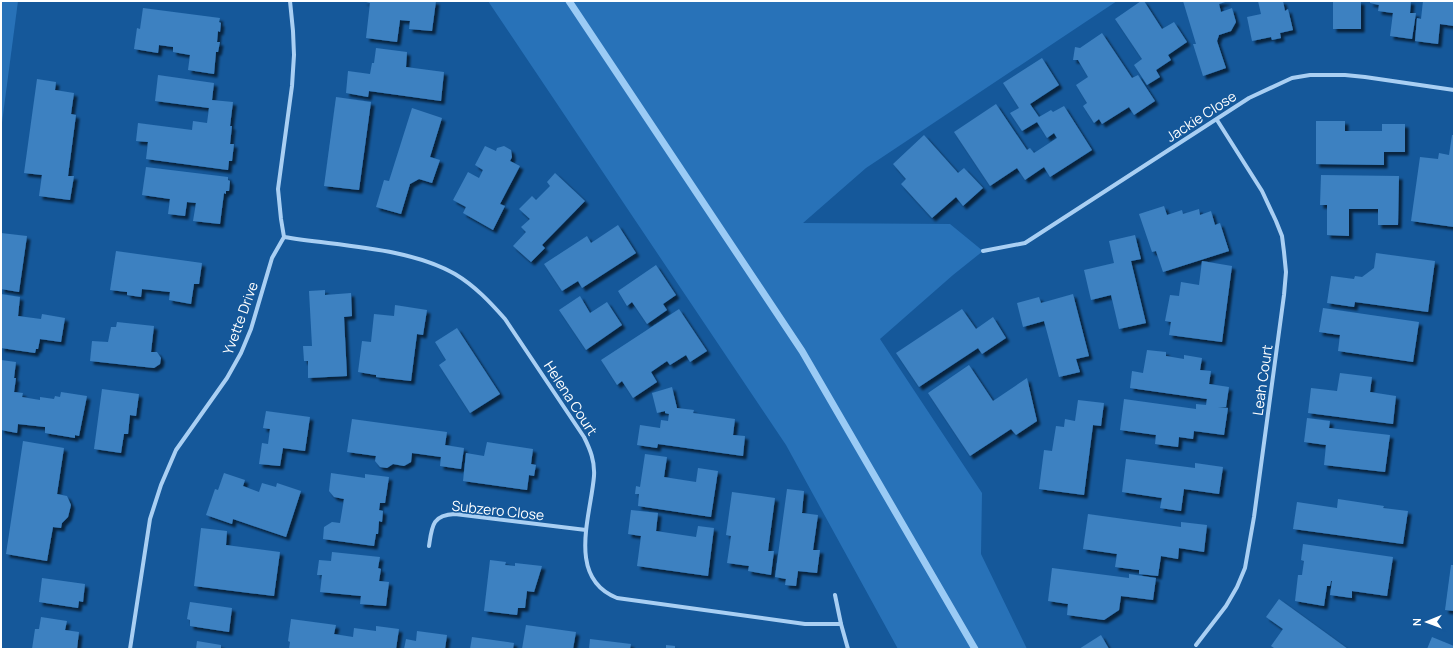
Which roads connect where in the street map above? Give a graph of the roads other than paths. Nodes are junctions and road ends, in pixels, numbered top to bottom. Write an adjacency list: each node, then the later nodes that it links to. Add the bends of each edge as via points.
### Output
1 (290, 1): 4 (street, via 294,55 278,189)
2 (1454, 90): 3 (street, Jackie Close, via 1365,77 1310,75 1292,78 1266,89)
3 (1217, 120): 5 (street, Jackie Close, via 1025,243); 10 (street, Leah Court, via 1262,191 1274,216 1282,236 1286,272 1245,568 1226,606)
4 (284, 237): 6 (street, Helena Court, via 410,256 454,274 486,297 509,325 590,449 594,475); 11 (street, Yvette Drive, via 272,258 251,329 241,353 227,378 176,450 161,485 150,519)
5 (983, 251)
6 (586, 530): 7 (street, Subzero Close, via 455,514 439,517 432,528); 9 (street, Helena Court, via 586,561 590,573 602,590 617,598 805,624)
7 (429, 546)
8 (835, 594): 9 (street)
9 (841, 624): 12 (street)
10 (1196, 645)
11 (130, 649)
12 (848, 649)

